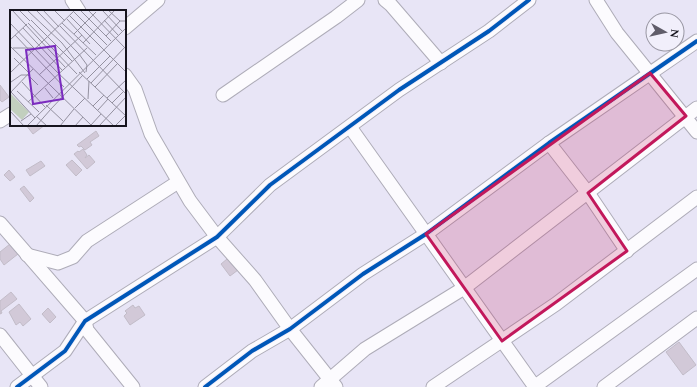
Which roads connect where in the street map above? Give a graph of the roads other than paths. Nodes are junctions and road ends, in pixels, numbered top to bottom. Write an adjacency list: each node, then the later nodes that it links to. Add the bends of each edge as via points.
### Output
1 (72, 0): 7 (street)
2 (158, 0): 8 (street)
3 (358, 0): 13 (street)
4 (529, 0): 10 (street)
5 (596, 0): 11 (street, via 617,33)
6 (392, 2): 10 (street)
7 (78, 10)
8 (126, 27)
9 (697, 41): 11 (street)
10 (441, 63): 18 (street, via 399,90)
11 (650, 73): 16 (street); 20 (street)
12 (126, 76): 21 (street, via 135,89 150,134)
13 (223, 95)
14 (697, 108): 16 (street)
15 (10, 115): 17 (street)
16 (686, 116): 19 (street); 22 (street)
17 (0, 121)
18 (350, 127): 25 (street); 26 (street, via 270,185)
19 (697, 132)
20 (549, 143): 22 (street); 25 (street)
21 (178, 182): 26 (street); 28 (street, via 87,241 73,257 58,263)
22 (588, 193): 27 (street); 30 (street)
23 (697, 196): 27 (street)
24 (0, 223): 28 (street)
25 (426, 234): 30 (street); 33 (street, via 363,274)
26 (217, 237): 32 (street); 33 (street, via 255,280)
27 (627, 251): 35 (street)
28 (27, 255): 32 (street)
29 (697, 269): 43 (street)
30 (464, 288): 35 (street); 37 (street, via 365,349)
31 (697, 318): 44 (street)
32 (85, 322): 36 (street, via 65,351); 40 (street, via 87,330)
33 (290, 329): 37 (street); 41 (street, via 252,351)
34 (0, 335): 36 (street)
35 (502, 341): 42 (street); 43 (street)
36 (33, 375): 38 (street); 39 (street)
37 (329, 385)
38 (17, 387)
39 (41, 387)
40 (133, 387)
41 (205, 387)
42 (433, 387)
43 (535, 387)
44 (604, 387)

